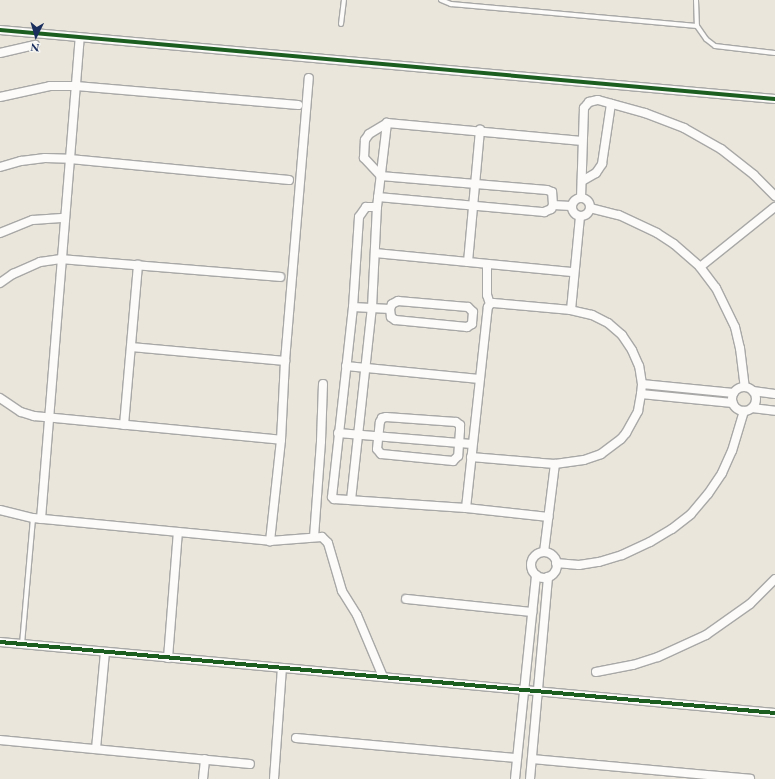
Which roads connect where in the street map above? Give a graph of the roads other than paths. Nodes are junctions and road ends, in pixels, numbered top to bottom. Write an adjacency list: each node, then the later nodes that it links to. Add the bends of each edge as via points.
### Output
1 (344, 0): 4 (lane)
2 (441, 0): 5 (lane, via 451,4)
3 (696, 0): 5 (lane)
4 (341, 24)
5 (697, 26): 10 (lane, via 706,39 715,46)
6 (0, 30): 7 (street)
7 (80, 38): 12 (street); 14 (street)
8 (36, 45): 9 (street)
9 (0, 53)
10 (775, 53)
11 (309, 78): 55 (street)
12 (76, 86): 13 (street, via 50,86); 16 (street); 20 (street)
13 (0, 97)
14 (775, 99)
15 (611, 104): 19 (street, via 598,100 589,102 584,108); 24 (street, via 602,164 596,173); 26 (street, via 645,113 684,128 721,149 754,175)
16 (298, 105)
17 (387, 123): 18 (street); 22 (street); 22 (street, via 368,134 365,140 364,158)
18 (480, 130): 19 (street); 25 (street)
19 (582, 141): 24 (street)
20 (70, 159): 21 (street, via 45,158); 23 (street); 36 (street)
21 (0, 166)
22 (382, 176): 25 (street); 27 (street)
23 (289, 180)
24 (582, 181): 28 (street)
25 (476, 185): 29 (street); 30 (street, via 547,190 552,192)
26 (775, 196)
27 (378, 197): 29 (street); 32 (street)
28 (581, 198): 31 (street, via 575,200); 34 (street, via 588,201)
29 (473, 205): 30 (street, via 544,212 551,210); 40 (street)
30 (553, 205): 31 (street)
31 (571, 206): 35 (street, via 574,213)
32 (377, 207): 38 (street); 48 (street, via 366,207 359,217)
33 (775, 207): 43 (street)
34 (590, 208): 35 (street, via 586,214); 43 (street, via 619,215 657,233)
35 (580, 216): 44 (street)
36 (65, 218): 37 (street, via 33,220); 39 (street)
37 (0, 233)
38 (375, 253): 40 (street); 49 (street)
39 (61, 259): 42 (street); 46 (street, via 40,262); 70 (street)
40 (468, 262): 41 (street)
41 (488, 264): 44 (street); 47 (street)
42 (138, 265): 45 (street); 54 (street)
43 (700, 267): 61 (street, via 716,288 735,327)
44 (574, 272): 51 (street)
45 (280, 277)
46 (0, 283)
47 (490, 304): 51 (street, via 493,302); 53 (street)
48 (353, 307): 49 (street); 56 (street)
49 (372, 308): 50 (street); 57 (street)
50 (390, 309): 52 (street, via 391,317 395,320 467,327 472,324); 52 (street, via 392,304 398,301 468,307 473,312)
51 (571, 310): 60 (street, via 592,315 608,323 622,335 639,366)
52 (473, 319): 53 (street)
53 (486, 319): 58 (street)
54 (131, 347): 55 (street); 71 (street)
55 (285, 361): 75 (street)
56 (346, 366): 57 (street); 72 (street)
57 (366, 368): 58 (street); 73 (street)
58 (479, 379): 77 (street)
59 (323, 384): 86 (street)
60 (642, 384): 63 (street); 64 (street)
61 (745, 387): 62 (street); 63 (street)
62 (754, 391): 65 (street); 68 (street, via 756,402)
63 (734, 393): 67 (street)
64 (641, 394): 67 (street); 79 (street, via 638,411 632,424 614,445 602,454 584,460)
65 (775, 394)
66 (0, 398): 70 (street, via 21,412)
67 (733, 403): 68 (street, via 737,408)
68 (748, 410): 69 (street); 89 (street, via 722,473 708,494 677,526 650,542 616,556 579,565)
69 (775, 410)
70 (48, 418): 71 (street); 84 (street)
71 (124, 425): 75 (street)
72 (338, 433): 73 (street); 80 (street, via 332,497)
73 (358, 434): 74 (street); 80 (street)
74 (378, 436): 76 (street); 76 (street, via 377,450 381,454 453,461 458,456); 76 (street, via 380,422 386,417 456,422 460,425)
75 (282, 440): 87 (street)
76 (459, 443): 77 (street)
77 (472, 444): 78 (street)
78 (471, 457): 79 (street); 81 (street)
79 (555, 464): 83 (street)
80 (352, 500): 81 (street)
81 (466, 508): 83 (street)
82 (0, 510): 84 (street)
83 (550, 517): 88 (street)
84 (37, 519): 85 (street); 96 (lane)
85 (178, 532): 87 (street); 98 (street)
86 (314, 537): 87 (street); 101 (street, via 322,537 328,543 342,591 357,615)
87 (270, 541)
88 (544, 552): 89 (street, via 552,555); 90 (street, via 535,555 531,563)
89 (556, 563): 91 (street, via 555,571)
90 (536, 575): 91 (street); 94 (street)
91 (548, 577): 103 (street)
92 (775, 579): 100 (street, via 750,604 701,638 658,657)
93 (406, 599): 94 (street)
94 (532, 612): 102 (street)
95 (0, 642): 96 (street)
96 (22, 644): 97 (street)
97 (105, 652): 98 (street); 109 (street)
98 (168, 658): 99 (street)
99 (282, 668): 101 (street); 115 (street)
100 (596, 672)
101 (383, 677): 102 (street)
102 (524, 690): 103 (street); 105 (street)
103 (538, 691): 104 (street); 107 (street)
104 (775, 712)
105 (519, 737): 107 (street); 110 (street)
106 (296, 738): 110 (street)
107 (534, 739): 112 (street)
108 (0, 740): 109 (street)
109 (96, 749): 111 (street)
110 (517, 758): 116 (street)
111 (205, 759): 113 (street); 114 (street)
112 (532, 759): 117 (street); 118 (street)
113 (250, 764)
114 (203, 779)
115 (274, 779)
116 (515, 779)
117 (530, 779)
118 (750, 779)

